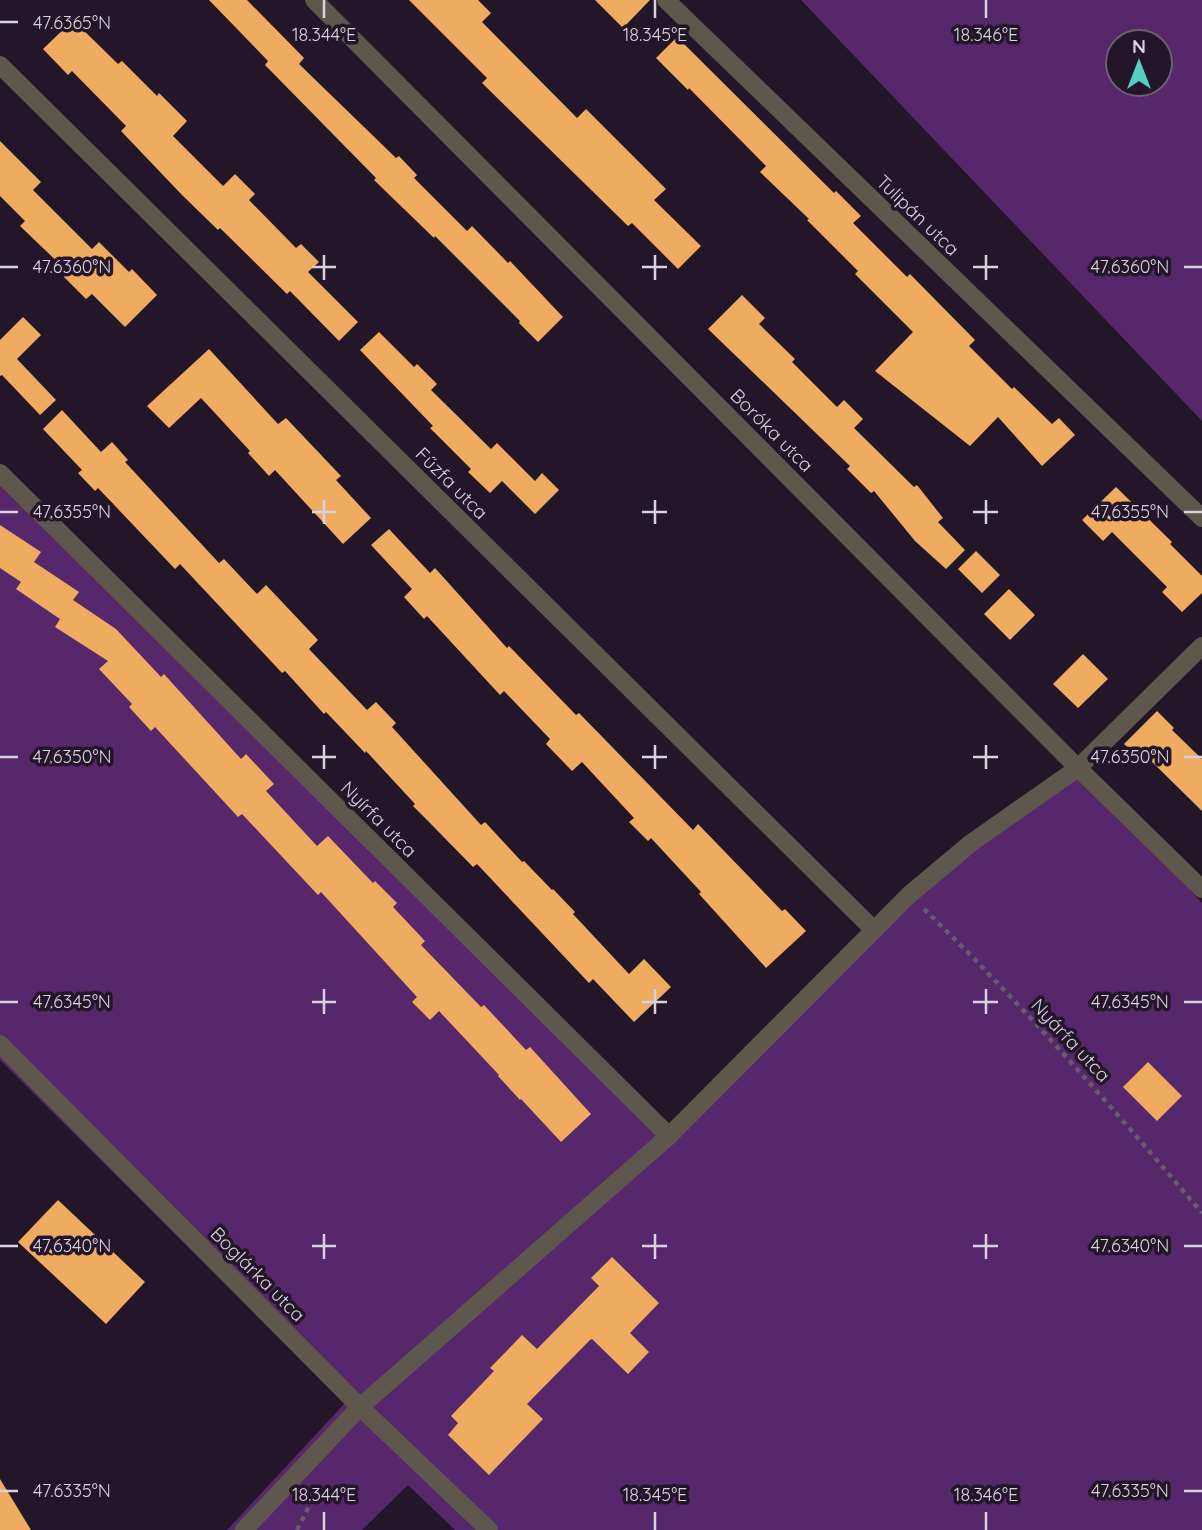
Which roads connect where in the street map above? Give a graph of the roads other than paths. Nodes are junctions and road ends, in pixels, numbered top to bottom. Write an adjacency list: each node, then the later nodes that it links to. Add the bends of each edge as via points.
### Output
1 (314, 0): 7 (street, Boróka utca)
2 (666, 0): 5 (street, Tulipán utca)
3 (0, 65): 9 (street, Fűzfa utca)
4 (0, 473): 11 (street, Nyírfa utca)
5 (1202, 518)
6 (1202, 646): 7 (street)
7 (1078, 768): 8 (street, Boróka utca); 9 (street, via 971,843)
8 (1202, 889)
9 (874, 930): 11 (street)
10 (0, 1044): 12 (street, Boglárka utca)
11 (669, 1136): 12 (street)
12 (360, 1407): 13 (street); 14 (street, Boglárka utca)
13 (244, 1530)
14 (489, 1530)

